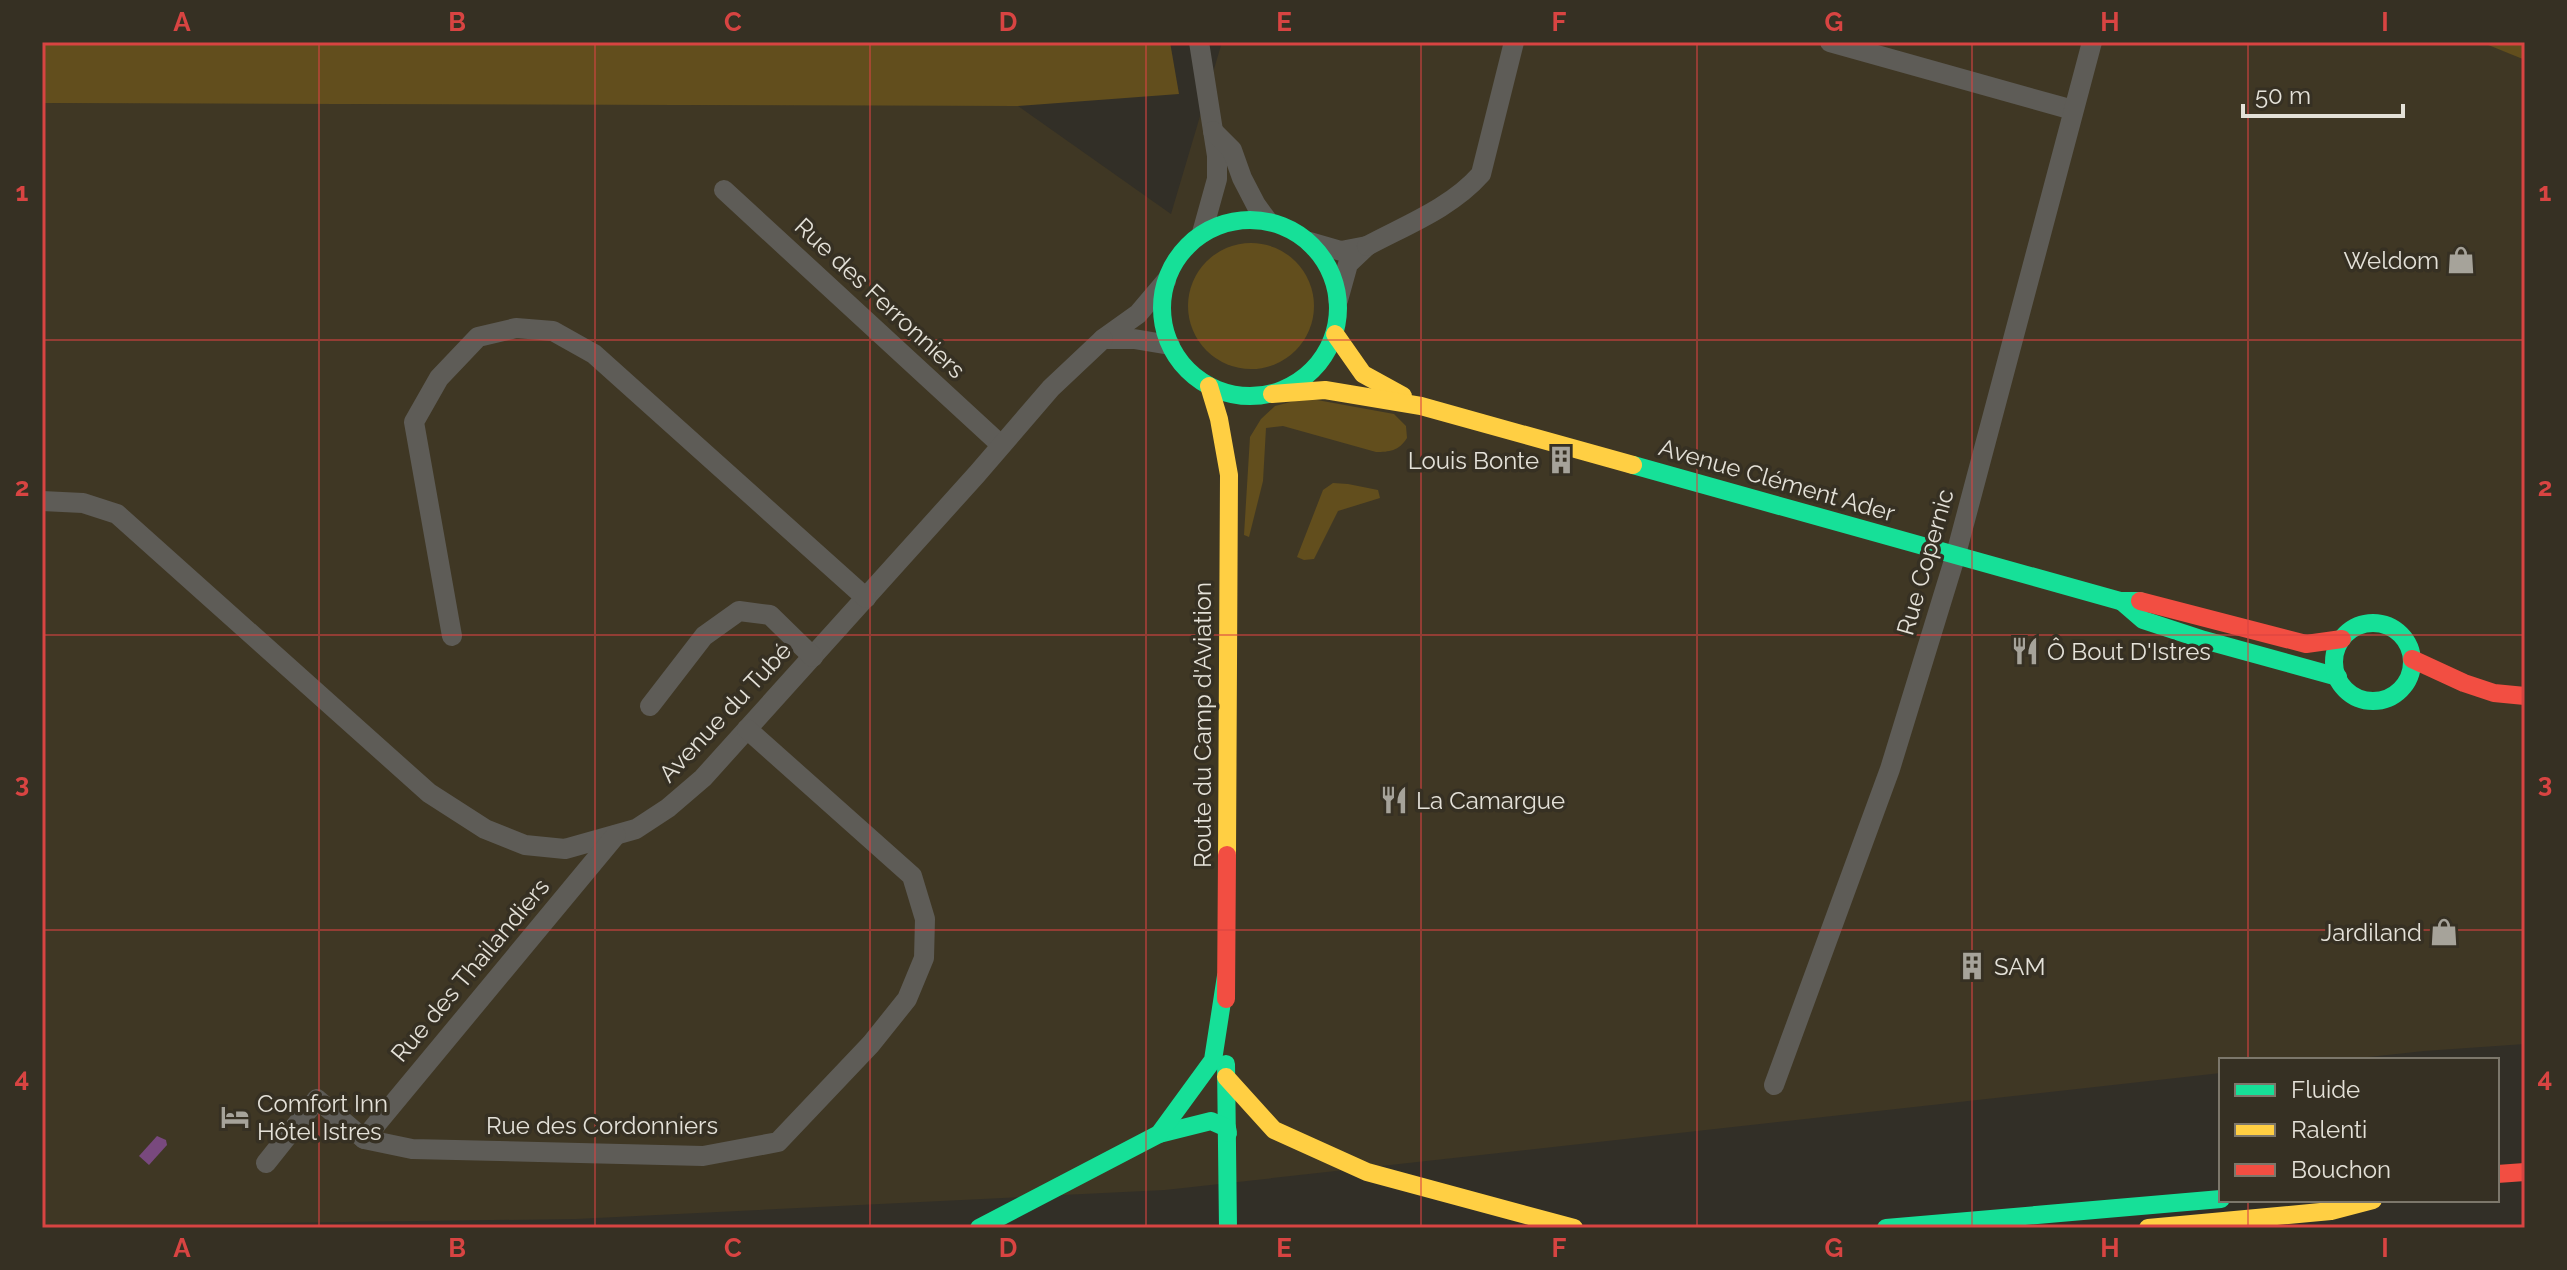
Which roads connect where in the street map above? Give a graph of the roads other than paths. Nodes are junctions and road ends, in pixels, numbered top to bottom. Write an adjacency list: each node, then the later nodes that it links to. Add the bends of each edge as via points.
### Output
1 (1199, 42): 6 (street)
2 (1514, 42): 11 (street, via 1481,174 1443,207)
3 (1830, 42): 5 (street)
4 (2092, 42): 5 (street, Rue Copernic)
5 (2073, 110): 24 (street, Rue Copernic)
6 (1213, 131): 8 (street, via 1232,150); 9 (street, via 1217,179)
7 (724, 190): 21 (street, Rue des Ferronniers)
8 (1267, 220): 9 (street, via 1222,223); 10 (street)
9 (1202, 233): 12 (street, via 1180,254)
10 (1310, 242): 11 (street, via 1341,251); 13 (street, via 1334,279)
11 (1367, 246): 13 (street, via 1348,264)
12 (1166, 281): 15 (street, Avenue du Tubé, via 1138,314); 16 (street, via 1162,314)
13 (1338, 300): 14 (street)
14 (1335, 334): 18 (street, via 1321,361 1299,381); 19 (street, Avenue Clément Ader, via 1363,374)
15 (1103, 339): 16 (street); 21 (street, Avenue du Tubé)
16 (1170, 345): 17 (street, via 1187,369)
17 (1209, 386): 18 (street, via 1249,403); 22 (street, Route du Camp d'Aviation)
18 (1272, 394): 19 (street, Avenue Clément Ader, via 1325,390)
19 (1421, 406): 24 (street, Avenue Clément Ader)
20 (1237, 432): 22 (street, Route du Camp d'Aviation)
21 (1001, 445): 25 (street, Avenue du Tubé)
22 (1229, 475): 38 (street, Route du Camp d'Aviation)
23 (42, 501): 37 (street, Avenue du Tubé, via 83,503 117,514 429,793 485,829 525,845 565,849)
24 (1956, 554): 26 (street, Avenue Clément Ader); 40 (street, Rue Copernic, via 1890,769)
25 (866, 598): 27 (street, via 594,354 553,331 516,328 478,337 439,378 414,422); 29 (street, Avenue du Tubé)
26 (2120, 601): 28 (street, Avenue Clément Ader, via 2145,601 2306,644); 31 (street, Avenue Clément Ader, via 2143,620)
27 (452, 636)
28 (2342, 639): 30 (street, via 2357,627 2385,625 2403,637); 31 (street, via 2336,651)
29 (813, 657): 35 (street, via 770,615 739,611 704,636); 36 (street, Avenue du Tubé)
30 (2412, 659): 32 (street); 33 (street, via 2408,679)
31 (2338, 677): 33 (street, via 2361,699)
32 (2464, 683): 33 (street); 34 (street)
33 (2395, 694)
34 (2525, 696)
35 (650, 706)
36 (747, 729): 37 (street, Avenue du Tubé, via 668,808); 43 (street, Rue des Cordonniers, via 912,876 925,919 924,958 907,999 871,1044 778,1142 703,1156 412,1149)
37 (616, 835): 43 (street, Rue des Thailandiers)
38 (1226, 976): 39 (street); 42 (street, via 1213,1060)
39 (1226, 1077): 41 (street); 51 (street, via 1274,1130 1367,1172)
40 (1774, 1085)
41 (1228, 1133): 42 (street, via 1211,1121); 50 (street)
42 (1159, 1134): 49 (street)
43 (364, 1139): 44 (street, via 317,1099)
44 (266, 1163)
45 (2525, 1172): 46 (street)
46 (2499, 1174)
47 (2219, 1199): 52 (street)
48 (2365, 1202): 53 (street, via 2331,1211)
49 (979, 1228)
50 (1228, 1228)
51 (1574, 1228)
52 (1886, 1228)
53 (2148, 1228)

